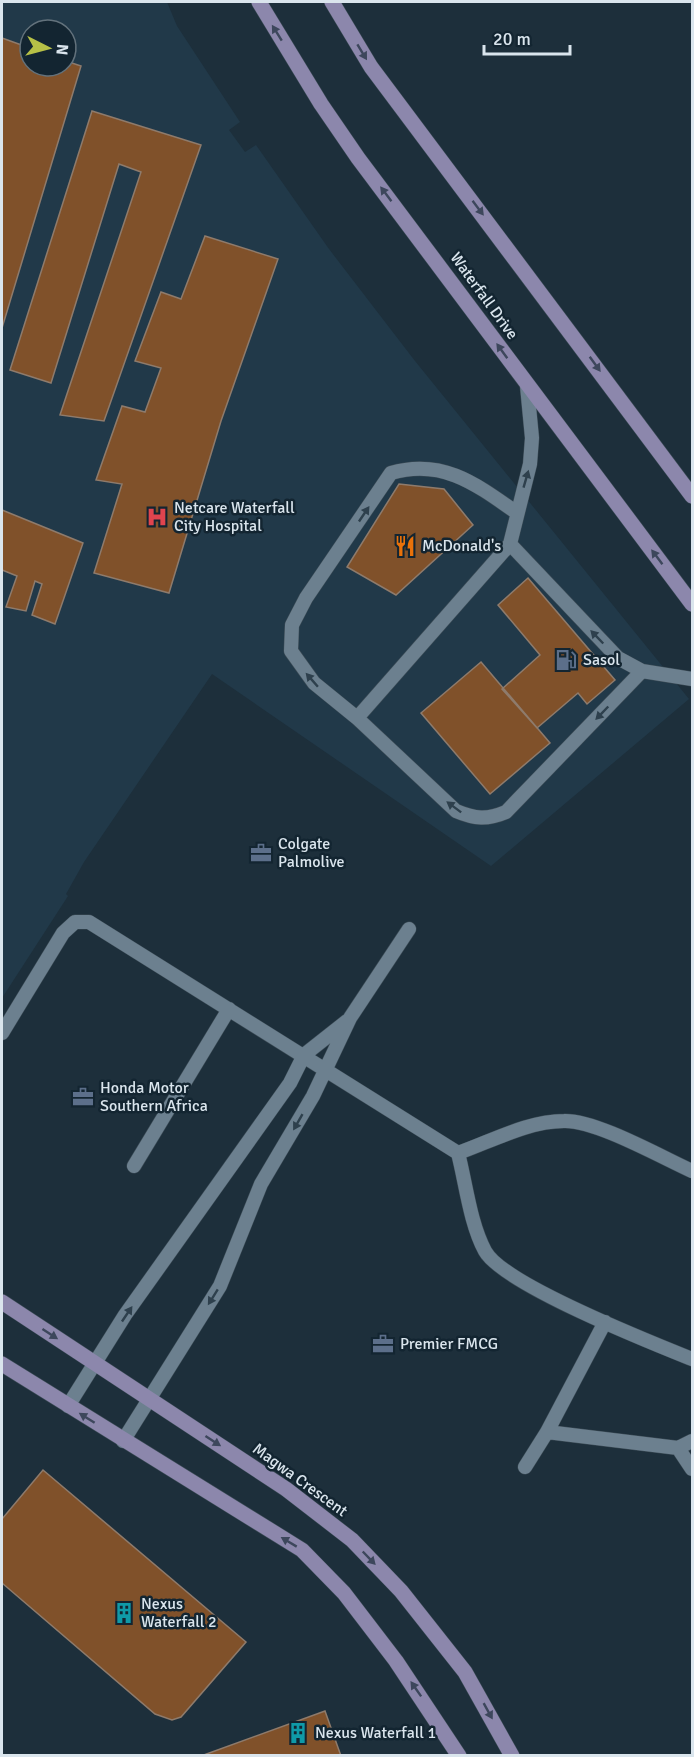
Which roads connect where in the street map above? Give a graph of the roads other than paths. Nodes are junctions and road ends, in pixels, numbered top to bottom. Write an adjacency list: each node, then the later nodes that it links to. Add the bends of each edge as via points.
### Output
1 (259, 2): 3 (main road, Waterfall Drive, one-way to 1, via 358,158)
2 (332, 2): 4 (main road, one-way to 4, via 372,67)
3 (527, 386): 5 (lane, one-way to 3, via 530,464); 7 (main road, Waterfall Drive, one-way to 3)
4 (693, 496)
5 (517, 513): 6 (lane); 10 (lane, one-way to 5, via 314,683 291,651 292,625 306,598 391,473 435,468 461,477)
6 (510, 544): 8 (lane, one-way to 6, via 618,658); 10 (lane)
7 (693, 604)
8 (642, 671): 9 (lane); 10 (lane, one-way to 10, via 506,812 492,818 474,819 456,811)
9 (693, 679)
10 (357, 718)
11 (409, 929): 13 (lane)
12 (229, 1009): 14 (lane, via 89,922 75,922 63,933); 15 (lane); 18 (lane)
13 (350, 1018): 15 (lane); 16 (lane)
14 (2, 1033)
15 (304, 1055): 16 (lane); 24 (lane, one-way to 15, via 125,1315 290,1083)
16 (326, 1070): 17 (lane); 25 (lane, one-way to 25, via 261,1184 220,1286)
17 (458, 1153): 19 (lane, via 535,1125 566,1120 588,1124); 21 (lane, via 485,1252 503,1271)
18 (134, 1166)
19 (693, 1171)
20 (2, 1302): 24 (main road, Magwa Crescent, one-way to 24)
21 (605, 1322): 22 (lane); 27 (lane)
22 (693, 1359)
23 (2, 1364): 26 (main road)
24 (96, 1364): 25 (main road, Magwa Crescent); 26 (lane)
25 (150, 1399): 28 (lane); 34 (main road, Magwa Crescent, one-way to 34, via 286,1489 352,1540 401,1591 465,1672)
26 (68, 1406): 28 (main road, one-way to 26)
27 (547, 1432): 30 (lane); 31 (lane)
28 (123, 1441): 33 (main road, one-way to 28, via 396,1661 344,1593 302,1550)
29 (693, 1441): 30 (lane)
30 (678, 1448): 32 (lane)
31 (525, 1467)
32 (693, 1469)
33 (459, 1755)
34 (512, 1755)

